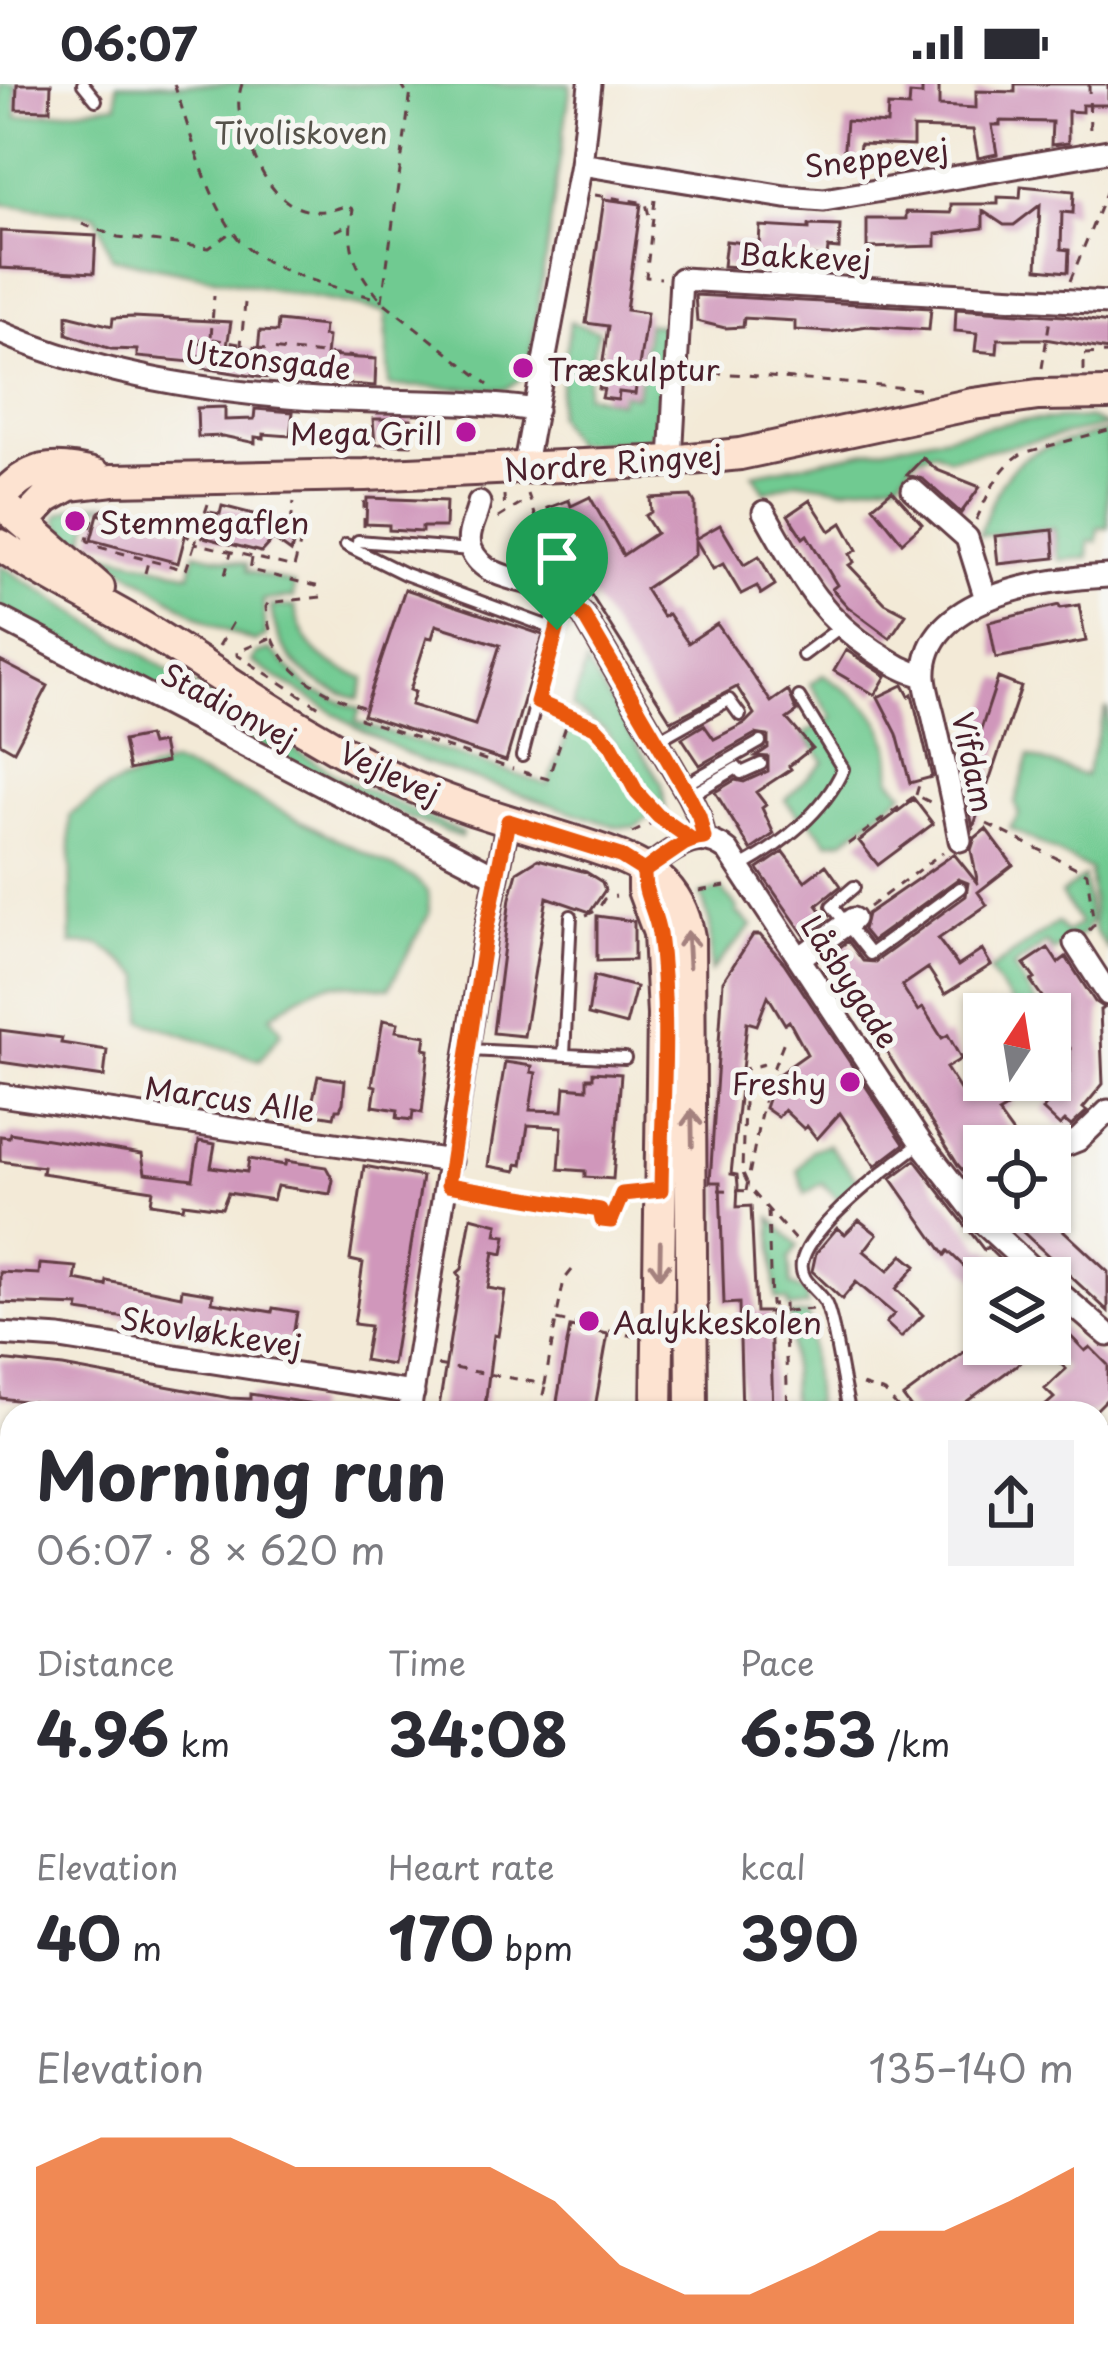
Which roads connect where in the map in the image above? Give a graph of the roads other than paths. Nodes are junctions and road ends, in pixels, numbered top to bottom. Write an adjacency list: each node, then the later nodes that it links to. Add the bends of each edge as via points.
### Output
1 (83, 84): 3 (lane)
2 (590, 84): 5 (street)
3 (96, 100)
4 (1100, 153): 5 (street, Sneppevej, via 824,200)
5 (580, 164): 9 (street)
6 (1108, 303): 10 (street, Bakkevej, via 681,279)
7 (0, 332): 9 (street, Utzonsgade, via 197,384 286,397)
8 (1095, 394): 10 (main road, Nordre Ringvej, via 973,404)
9 (527, 409): 11 (street)
10 (671, 461): 11 (main road, Nordre Ringvej)
11 (524, 469): 13 (main road, Nordre Ringvej)
12 (913, 490): 22 (street, via 967,538)
13 (111, 493): 14 (main road, Nordre Ringvej, via 80,471 49,469 26,473); 17 (main road, Nordre Ringvej, via 70,485)
14 (0, 500): 17 (main road, Vejlevej)
15 (479, 503): 18 (street)
16 (764, 512): 24 (street)
17 (12, 522): 26 (main road, Vejlevej)
18 (471, 542): 21 (street, via 487,567); 25 (lane, via 352,543 405,574)
19 (0, 544): 26 (main road, Vejlevej)
20 (1108, 577): 22 (street, via 1034,584)
21 (563, 595): 25 (lane); 31 (street, via 584,616)
22 (986, 599): 28 (street, via 948,623)
23 (0, 618): 39 (street, Stadionvej)
24 (839, 628): 27 (lane); 28 (street)
25 (557, 630): 33 (lane)
26 (154, 634): 36 (main road, Vejlevej, via 336,749)
27 (802, 655)
28 (925, 676): 38 (street, Vifdam)
29 (799, 697): 40 (lane, via 843,769)
30 (740, 715): 31 (lane, via 729,700)
31 (656, 741): 35 (street)
32 (760, 742): 35 (lane)
33 (522, 756)
34 (761, 764): 35 (lane)
35 (686, 791): 37 (street, via 699,816)
36 (508, 821): 39 (street); 41 (main road, Vejlevej, via 620,856)
37 (697, 839): 40 (street, Låsbygade, via 717,842); 41 (street)
38 (960, 840)
39 (496, 876): 49 (street)
40 (747, 877): 47 (street, Låsbygade)
41 (634, 882): 67 (main road, one-way to 67, via 655,915 660,954); 68 (main road, one-way to 41, via 689,937 685,910 668,885)
42 (854, 887): 45 (lane, via 832,906)
43 (960, 887): 45 (lane, via 870,954)
44 (571, 916): 50 (lane)
45 (849, 922): 47 (street)
46 (1075, 943): 48 (street)
47 (801, 957): 54 (street, Låsbygade)
48 (1108, 994)
49 (470, 1050): 50 (lane); 56 (street)
50 (564, 1055): 51 (lane)
51 (625, 1058)
52 (0, 1095): 56 (street, Marcus Alle)
53 (1108, 1111): 55 (street)
54 (920, 1143): 58 (street, Låsbygade); 69 (lane, via 867,1183 801,1268 826,1307)
55 (1071, 1143)
56 (451, 1161): 57 (street)
57 (448, 1185): 59 (lane); 66 (street)
58 (963, 1191)
59 (600, 1210)
60 (1001, 1233): 61 (street, Låsbygade)
61 (1023, 1257)
62 (1071, 1297): 64 (street)
63 (0, 1334): 65 (street, Skovløkkevej)
64 (1108, 1335)
65 (400, 1401)
66 (411, 1401)
67 (657, 1401)
68 (692, 1401)
69 (847, 1401)

